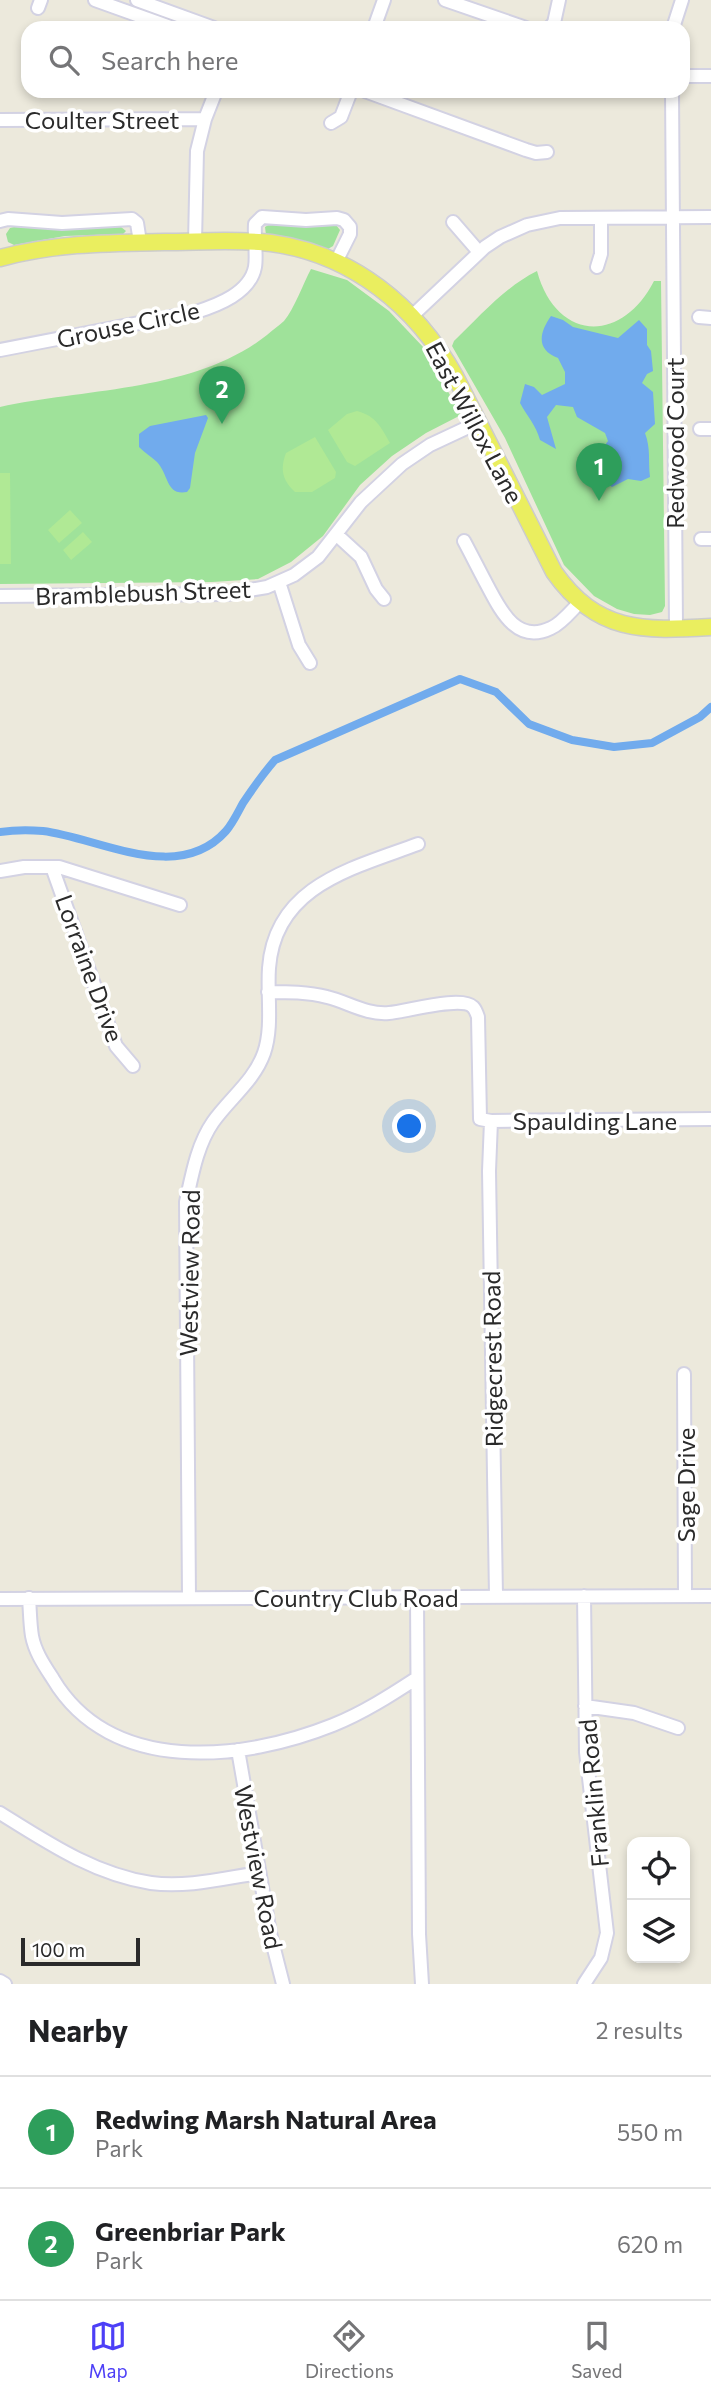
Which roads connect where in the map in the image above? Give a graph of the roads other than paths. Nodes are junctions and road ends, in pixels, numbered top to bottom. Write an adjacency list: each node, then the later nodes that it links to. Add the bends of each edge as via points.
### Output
1 (95, 0): 7 (street)
2 (137, 0): 8 (street)
3 (384, 0): 9 (street)
4 (446, 0): 10 (street)
5 (559, 0): 11 (street)
6 (682, 0): 12 (street)
7 (154, 21)
8 (195, 21)
9 (376, 21)
10 (506, 21)
11 (554, 21)
12 (675, 21)
13 (690, 76): 14 (street)
14 (711, 76)
15 (213, 98): 19 (street)
16 (348, 98): 21 (street, via 341,117)
17 (384, 98): 22 (street, via 531,152)
18 (672, 98): 25 (street, Redwood Court)
19 (205, 119): 20 (street, Coulter Street); 29 (street, via 196,159)
20 (0, 120)
21 (331, 123)
22 (547, 152)
23 (711, 217): 25 (street)
24 (601, 218): 25 (street); 31 (street, via 560,218 527,225); 34 (street)
25 (673, 218): 45 (street, Redwood Court)
26 (0, 221): 28 (street, via 132,219)
27 (453, 222): 31 (street)
28 (140, 242): 29 (main road, East Willox Lane); 32 (main road, East Willox Lane, via 63,245)
29 (195, 242): 30 (main road, East Willox Lane)
30 (253, 242): 33 (main road, East Willox Lane, via 292,247); 33 (street, via 260,218 341,218 350,234); 36 (street, Grouse Circle, via 256,265 250,280 212,307)
31 (480, 252): 35 (street)
32 (0, 257)
33 (337, 262): 35 (main road, East Willox Lane, via 373,283)
34 (597, 267)
35 (412, 316): 37 (main road, East Willox Lane, via 445,359)
36 (0, 350)
37 (477, 423): 38 (street, Bramblebush Street, via 402,464 366,497); 43 (main road, East Willox Lane, via 554,572)
38 (337, 535): 40 (street, Bramblebush Street, via 310,563); 42 (street, via 361,557)
39 (464, 541): 43 (street, via 502,613 515,626 530,631 551,628)
40 (279, 582): 41 (street, Bramblebush Street, via 228,594); 46 (street, via 299,645)
41 (0, 596)
42 (384, 599)
43 (580, 603): 45 (main road, East Willox Lane, via 625,626)
44 (711, 627): 45 (main road, East Willox Lane)
45 (676, 628)
46 (310, 663)
47 (418, 844): 51 (street, Westview Road, via 339,873 308,892 274,941)
48 (52, 867): 49 (street); 50 (street); 52 (street, Lorraine Drive, via 116,1046)
49 (0, 871)
50 (180, 905)
51 (268, 992): 53 (street, Ridgecrest Road, via 307,993 384,1014 434,1005 472,1006 478,1017); 62 (street, Westview Road, via 264,1053 254,1073 213,1122 195,1162 186,1202)
52 (133, 1066)
53 (483, 1116): 54 (street, Spaulding Lane); 57 (street, Ridgecrest Road, via 489,1171)
54 (711, 1119)
55 (684, 1374): 59 (street, Sage Drive)
56 (711, 1595): 59 (street, Country Club Road)
57 (496, 1596): 58 (street, Country Club Road); 60 (street, Country Club Road)
58 (584, 1596): 59 (street, Country Club Road); 65 (street, Franklin Road)
59 (685, 1596)
60 (417, 1597): 62 (street, Country Club Road); 64 (street)
61 (29, 1598): 62 (street, Country Club Road); 63 (street, Country Club Road); 67 (street, via 39,1656 60,1692 99,1728 162,1751)
62 (189, 1598)
63 (0, 1599)
64 (417, 1678): 67 (street, via 334,1724 285,1741); 73 (street)
65 (585, 1706): 66 (street, via 634,1713); 74 (street, Franklin Road, via 607,1933 601,1958)
66 (678, 1728)
67 (238, 1750): 69 (street, Westview Road)
68 (0, 1813): 69 (street, via 76,1859 114,1875 153,1883 188,1883)
69 (259, 1873): 72 (street, Westview Road)
70 (0, 1981): 71 (street)
71 (5, 1984)
72 (283, 1984)
73 (422, 1984)
74 (584, 1984)

